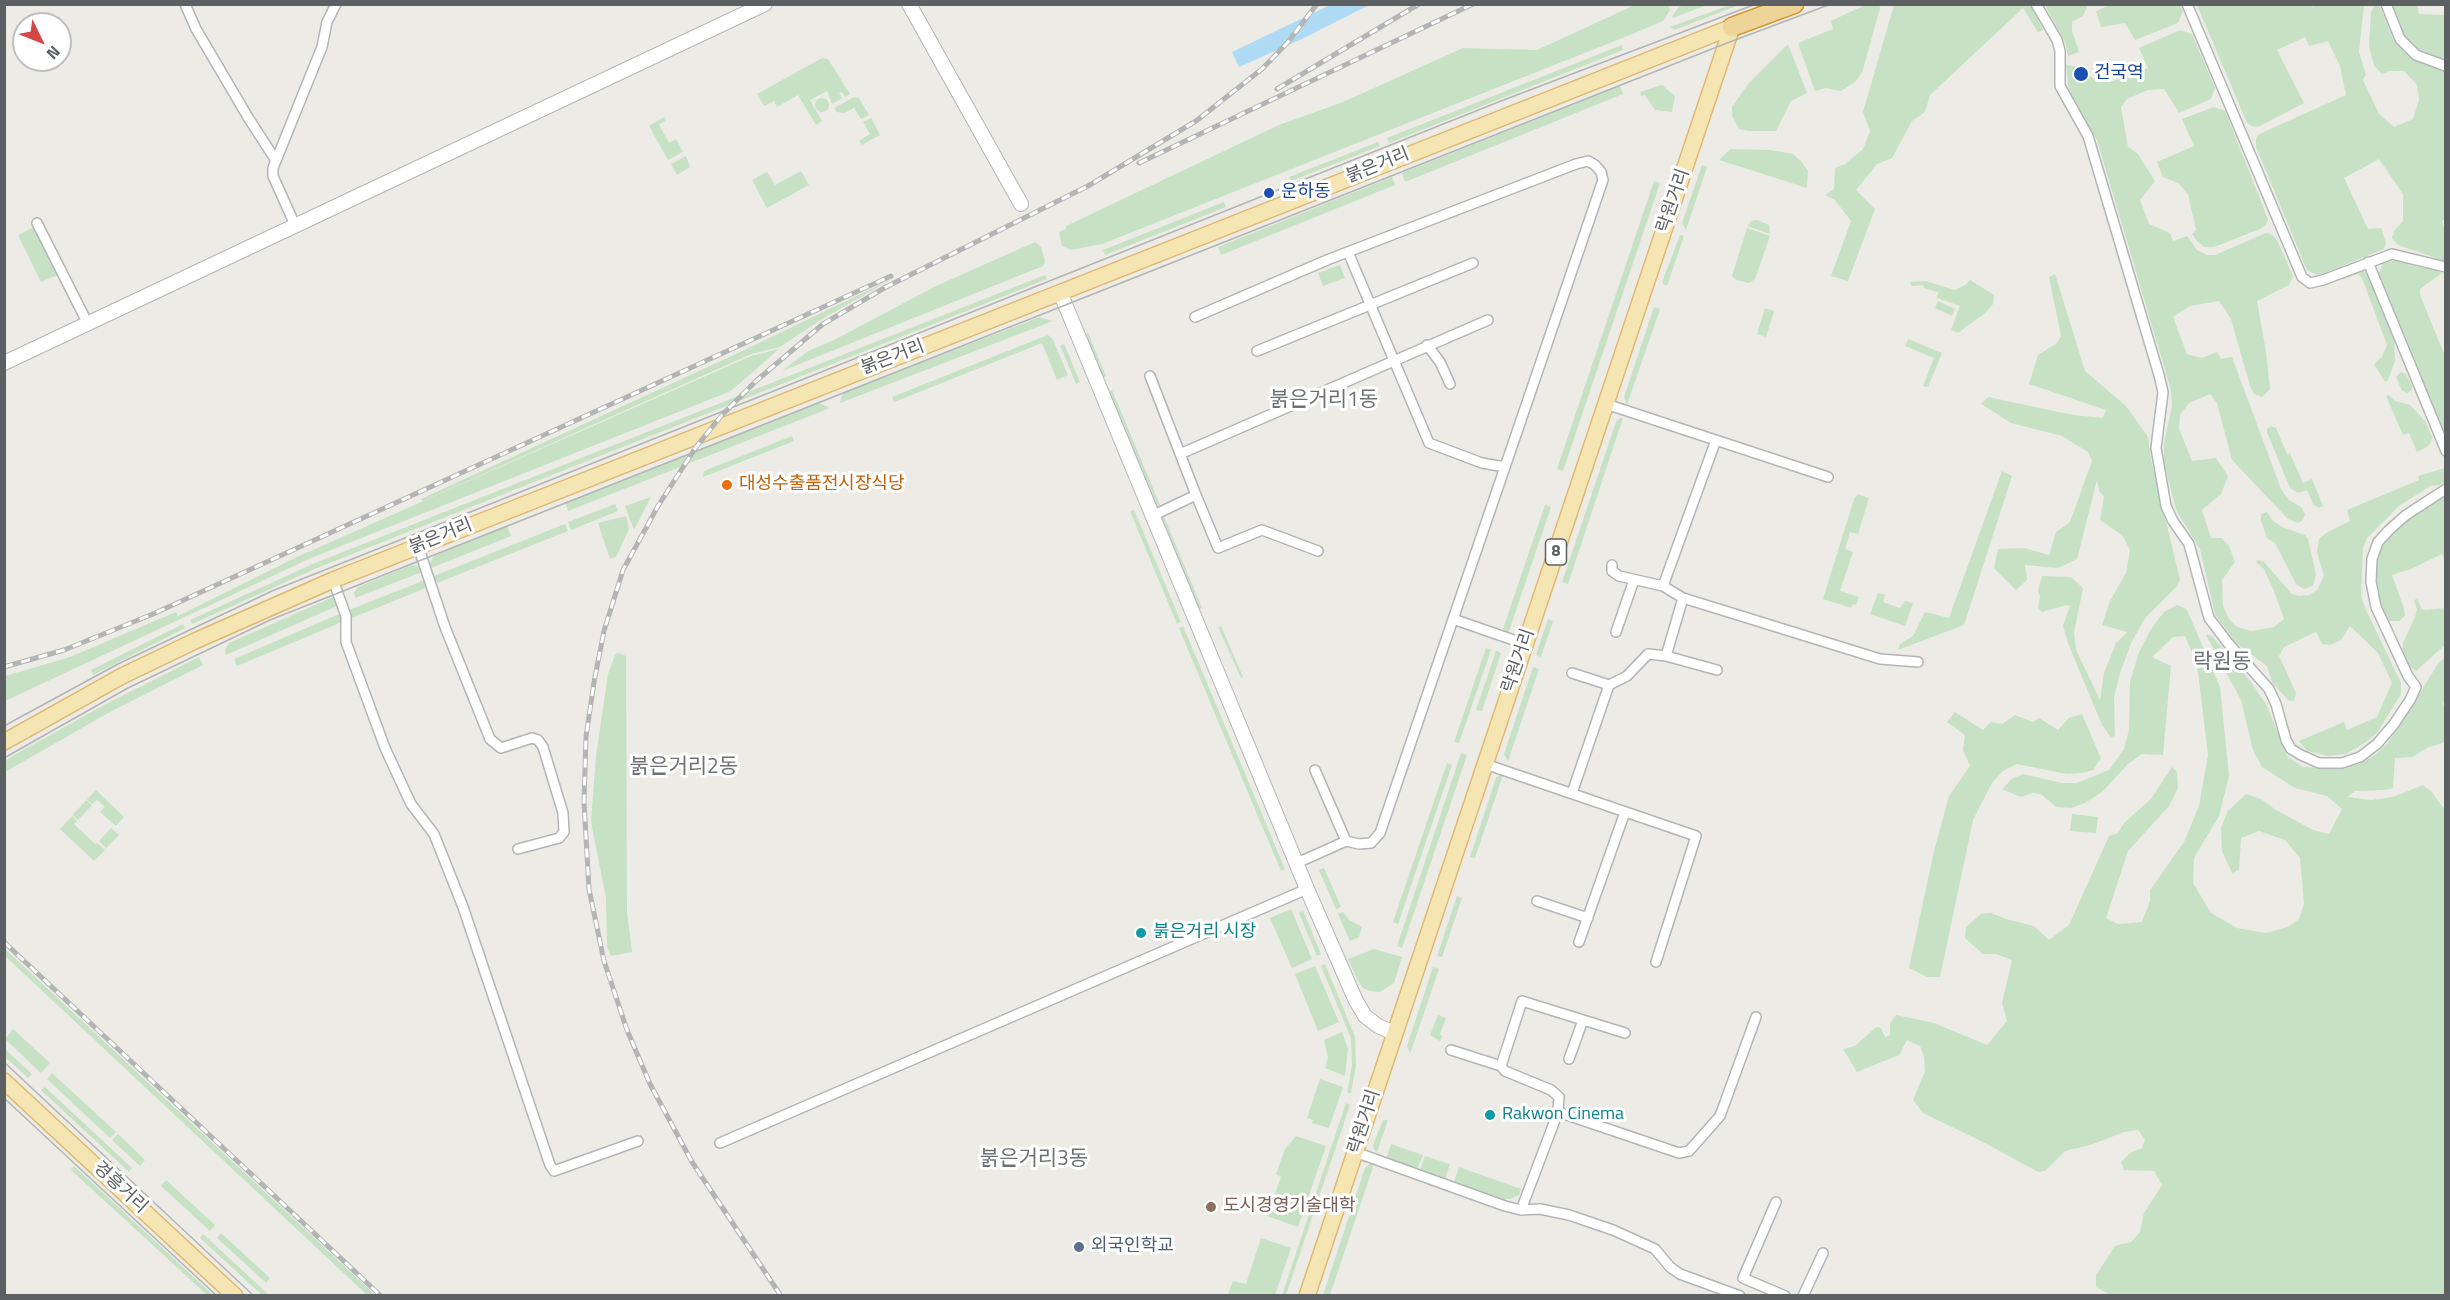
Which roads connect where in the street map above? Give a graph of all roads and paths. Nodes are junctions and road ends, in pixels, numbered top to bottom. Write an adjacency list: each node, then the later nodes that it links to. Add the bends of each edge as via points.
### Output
1 (185, 4): 11 (street, via 196,29)
2 (336, 4): 11 (street)
3 (765, 4): 14 (street)
4 (909, 4): 12 (street)
5 (1794, 4): 9 (highway, 붉은거리)
6 (2036, 4): 36 (street, via 2057,40 2061,86 2088,136 2159,375 2163,392 2156,448 2166,506 2189,544 2209,618 2269,689 2286,740 2301,755 2319,763 2342,763 2360,757 2389,731 2410,700 2416,687 2376,607 2372,559 2378,542 2389,530)
7 (2187, 4): 16 (street, via 2302,277 2310,283)
8 (2386, 4): 10 (street, via 2400,39 2416,55)
9 (1732, 27): 19 (main road, 붉은거리); 30 (main road, 락원거리 / 8)
10 (2445, 66)
11 (275, 159): 14 (street, via 273,176)
12 (1021, 204)
13 (37, 223): 23 (street)
14 (295, 225): 23 (street)
15 (1348, 252): 20 (street); 21 (street); 34 (street, via 1576,164 1588,161 1601,172 1603,180)
16 (2368, 262): 18 (street, via 2391,254); 32 (street)
17 (1473, 263): 20 (street)
18 (2445, 267)
19 (1060, 292): 38 (street); 39 (main road, 붉은거리)
20 (1370, 305): 25 (street); 26 (street)
21 (1195, 317)
22 (1488, 320): 24 (street)
23 (88, 324): 27 (street)
24 (1426, 345): 26 (street); 29 (street, via 1440,362)
25 (1257, 351)
26 (1393, 360): 33 (street); 34 (street, via 1429,443 1482,463)
27 (4, 363)
28 (1150, 376): 33 (street)
29 (1449, 384)
30 (1606, 404): 31 (street); 48 (main road, 락원거리 / 8)
31 (1716, 440): 35 (street); 44 (street)
32 (2445, 451)
33 (1180, 454): 37 (street)
34 (1505, 467): 46 (street)
35 (1828, 477)
36 (2445, 489)
37 (1196, 495): 38 (street); 40 (street, via 1218,548 1262,530)
38 (1152, 516): 61 (street)
39 (418, 546): 42 (main road, 붉은거리); 60 (street, via 445,627 490,739 501,748 532,738 543,747 563,813 564,832 559,838)
40 (1318, 551)
41 (1612, 566): 43 (street, via 1619,576)
42 (333, 580): 54 (main road, 붉은거리, via 153,661); 76 (street, via 346,616 346,642 385,748 411,804 434,834 459,897 550,1165 554,1171)
43 (1634, 580): 44 (street); 47 (street)
44 (1663, 586): 45 (street)
45 (1683, 598): 49 (street); 50 (street, via 1880,659)
46 (1453, 619): 48 (street); 59 (street, via 1380,833 1371,843)
47 (1616, 632)
48 (1525, 644): 55 (main road, 락원거리 / 8)
49 (1666, 656): 51 (street); 53 (street, via 1648,654 1627,676)
50 (1918, 662)
51 (1717, 670)
52 (1572, 673): 53 (street)
53 (1609, 685): 57 (street)
54 (4, 742)
55 (1485, 764): 57 (street); 69 (main road, 락원거리 / 8)
56 (1315, 770): 59 (street)
57 (1572, 793): 58 (street)
58 (1625, 812): 64 (street); 66 (street, via 1696,836)
59 (1346, 841): 61 (street)
60 (518, 849)
61 (1297, 863): 62 (street)
62 (1307, 889): 69 (street, via 1365,1016); 77 (street)
63 (1537, 901): 64 (street)
64 (1588, 918): 65 (street)
65 (1579, 942)
66 (1656, 962)
67 (1756, 1017): 75 (street, via 1720,1116 1689,1151 1679,1154)
68 (1583, 1020): 70 (street); 72 (street); 73 (street, via 1522,1001)
69 (1394, 1033): 78 (main road, 락원거리 / 8)
70 (1625, 1033)
71 (1452, 1050): 73 (street)
72 (1569, 1059)
73 (1501, 1066): 75 (street, via 1551,1090 1559,1097)
74 (4, 1081): 82 (main road, 경흥거리)
75 (1558, 1112): 80 (street)
76 (638, 1141)
77 (720, 1143)
78 (1355, 1152): 80 (street); 83 (main road, 락원거리 / 8)
79 (1776, 1202): 85 (street, via 1743,1278)
80 (1521, 1210): 84 (street, via 1569,1215 1638,1240 1655,1249 1680,1274)
81 (1823, 1252): 86 (street)
82 (235, 1296)
83 (1307, 1296)
84 (1740, 1296)
85 (1785, 1296)
86 (1803, 1296)

